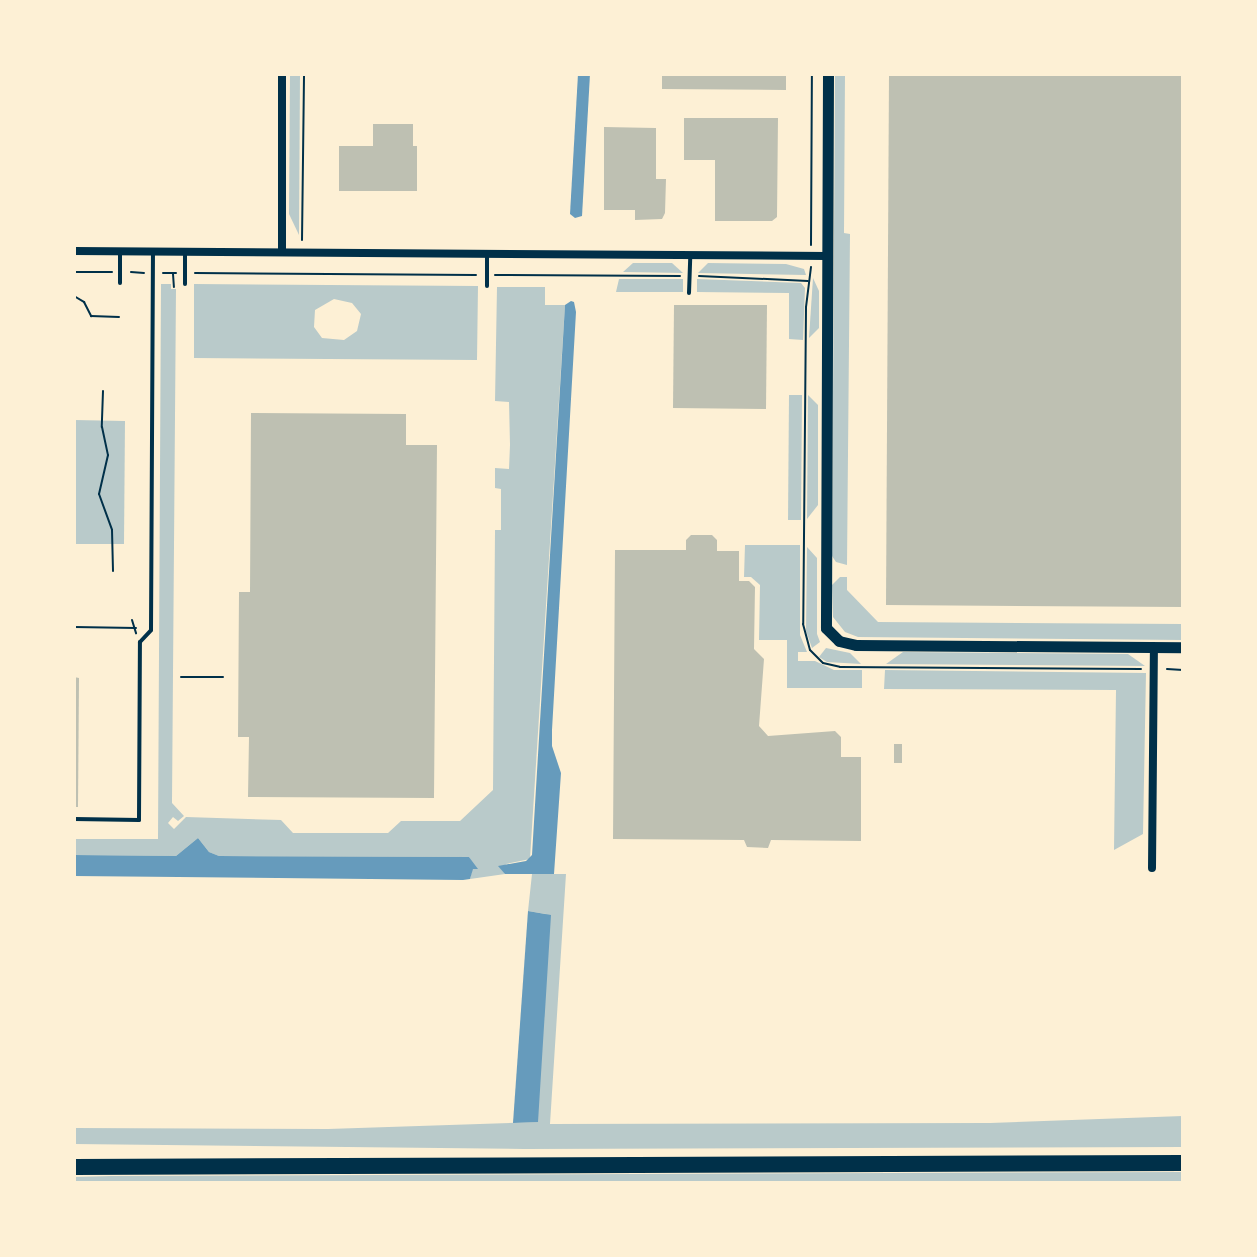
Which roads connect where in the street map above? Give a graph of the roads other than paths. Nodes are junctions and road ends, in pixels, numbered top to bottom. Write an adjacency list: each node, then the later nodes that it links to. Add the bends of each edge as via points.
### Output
1 (282, 74): 7 (street)
2 (828, 74): 10 (street)
3 (74, 251): 4 (street)
4 (120, 251): 5 (street); 11 (lane)
5 (153, 252): 6 (street); 17 (lane, via 151,630 140,642 139,820)
6 (185, 252): 7 (street); 12 (lane)
7 (282, 252): 8 (street)
8 (487, 254): 9 (street); 13 (lane)
9 (690, 256): 10 (street); 14 (lane)
10 (827, 256): 15 (street, via 824,608 832,636 856,645)
11 (120, 283)
12 (185, 284)
13 (487, 286)
14 (689, 293)
15 (1154, 647): 16 (street); 18 (street)
16 (1183, 647)
17 (74, 819)
18 (1152, 868)
19 (1183, 1163): 20 (highway)
20 (74, 1167)

